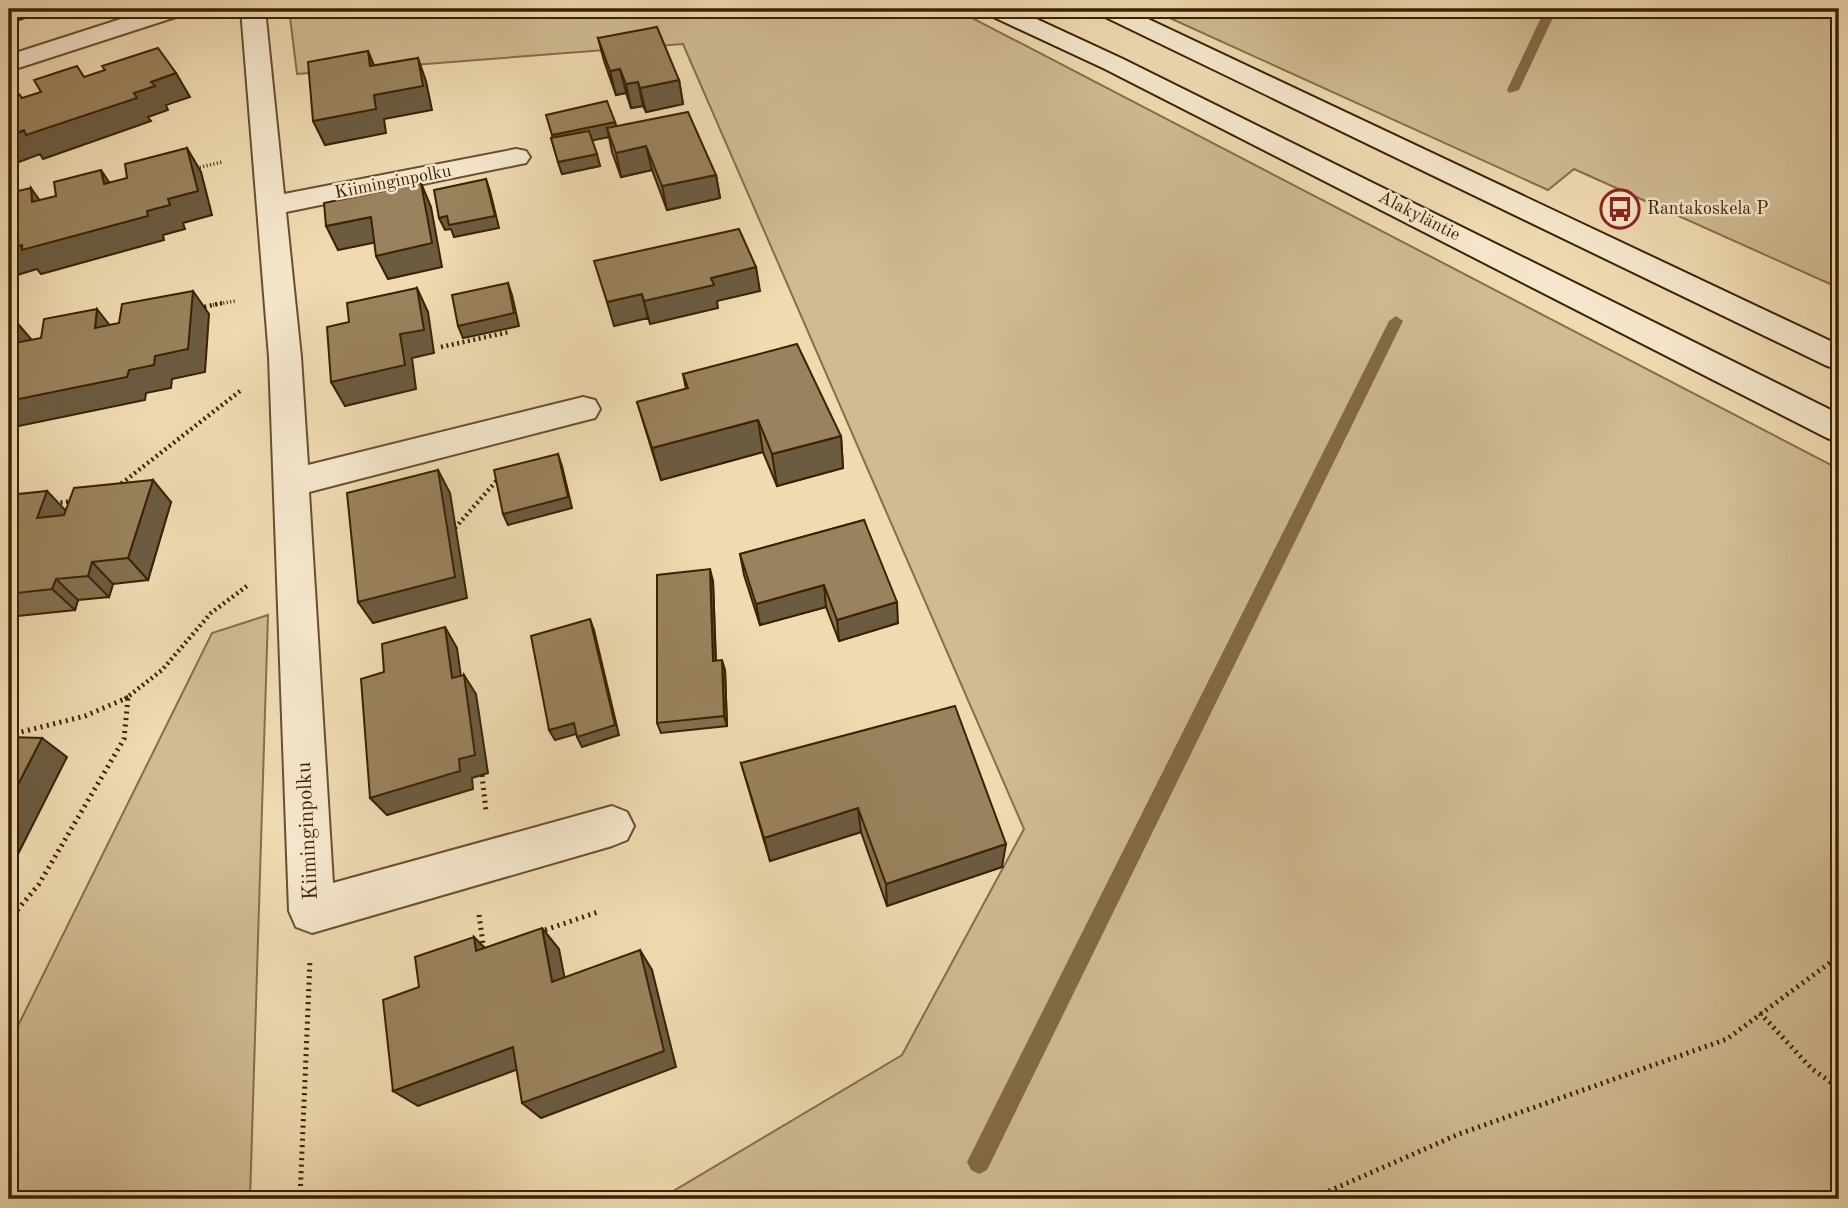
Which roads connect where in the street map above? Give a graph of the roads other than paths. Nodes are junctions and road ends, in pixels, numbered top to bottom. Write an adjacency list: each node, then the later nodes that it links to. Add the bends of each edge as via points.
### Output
1 (176, 9): 5 (street)
2 (253, 9): 7 (street, Kiiminginpolku)
3 (996, 9): 10 (street, Alakyläntie)
4 (1108, 9): 8 (street)
5 (9, 62)
6 (516, 157): 7 (street, Kiiminginpolku)
7 (270, 206): 11 (street, Kiiminginpolku, via 285,357)
8 (1839, 358)
9 (583, 410): 11 (street)
10 (1839, 429)
11 (290, 483): 12 (street, Kiiminginpolku, via 312,911)
12 (612, 826)

